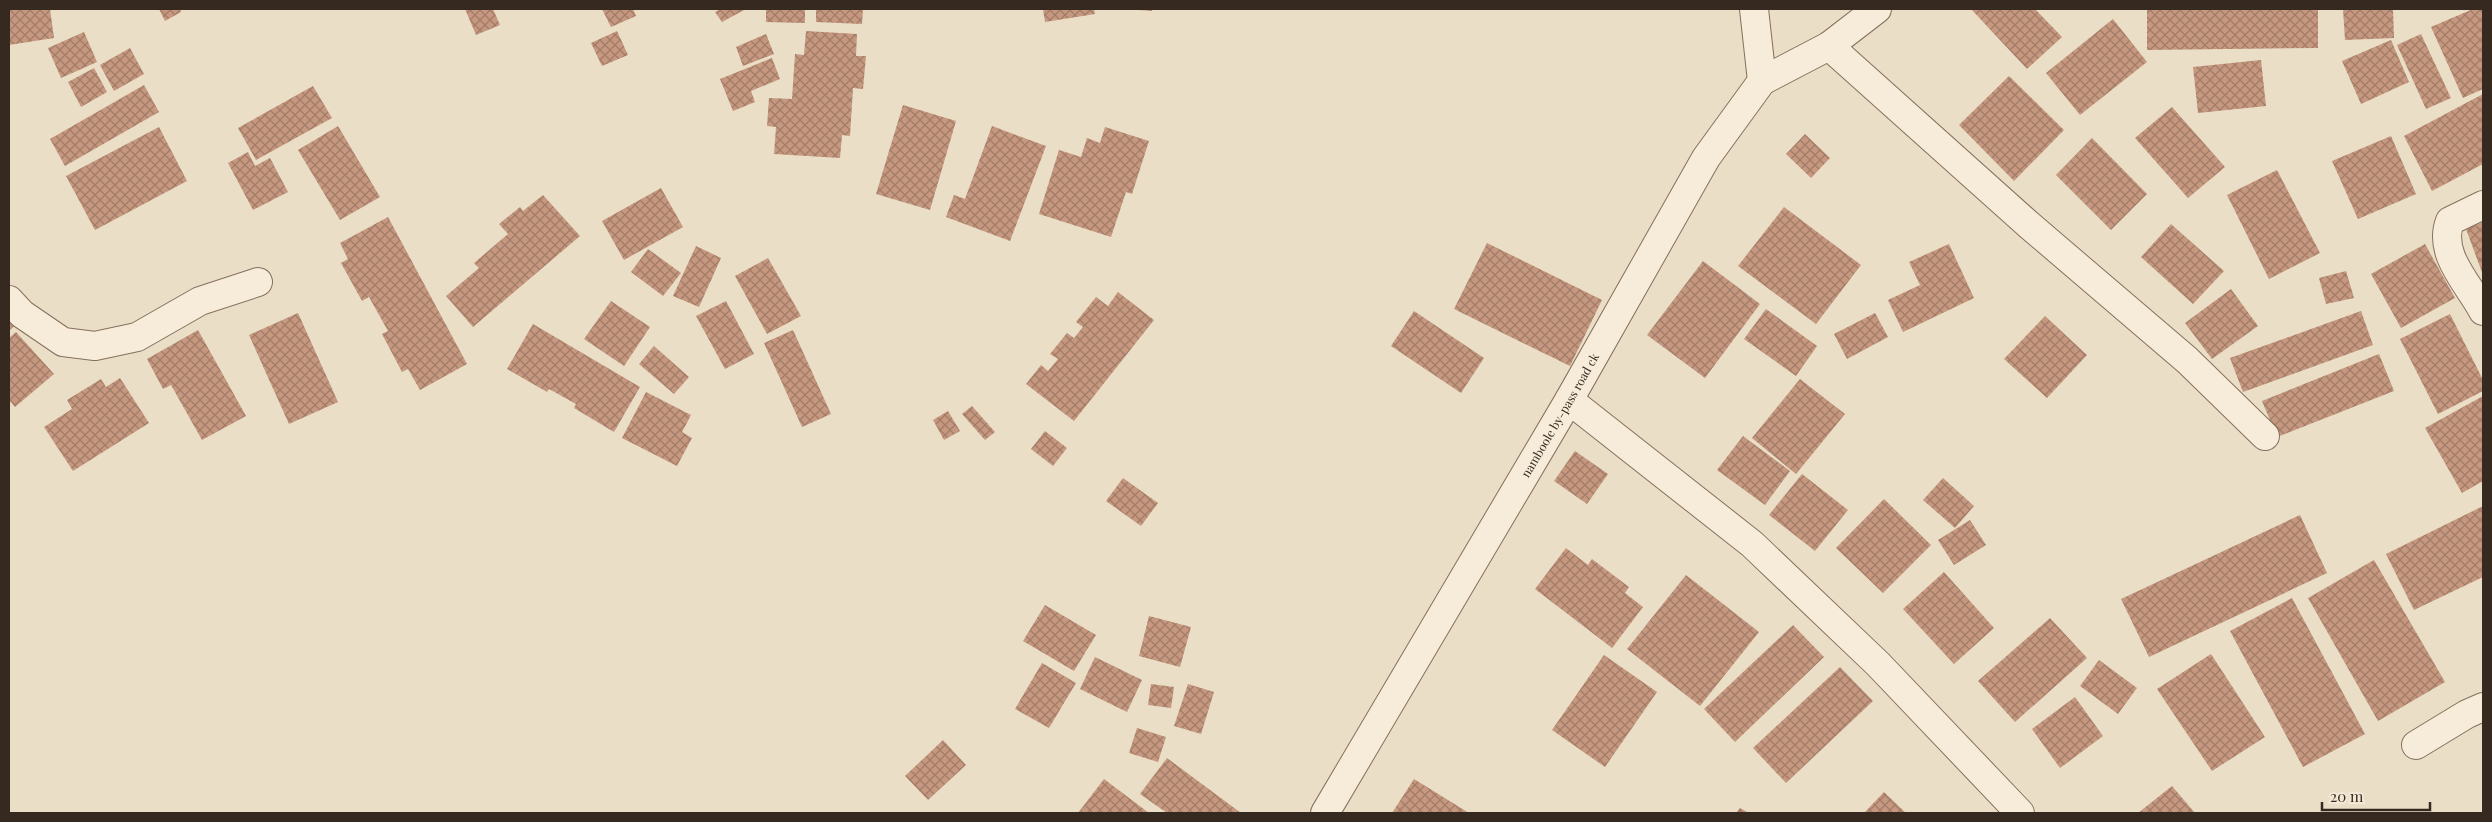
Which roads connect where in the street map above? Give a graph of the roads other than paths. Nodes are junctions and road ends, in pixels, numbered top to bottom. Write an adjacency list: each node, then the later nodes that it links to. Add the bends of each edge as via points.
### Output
1 (1754, 9): 4 (street)
2 (1876, 9): 3 (street)
3 (1829, 46): 4 (street); 10 (street, via 2029,225 2187,360)
4 (1762, 81): 9 (street, namboole by-pass road ck, via 1706,158)
5 (2483, 205): 8 (street, via 2450,221 2446,232 2454,266)
6 (258, 282): 7 (street, via 200,301 137,338 96,346 63,342 22,314)
7 (9, 300)
8 (2483, 311)
9 (1569, 400): 13 (street, namboole by-pass road ck); 14 (street, via 1752,544 1878,664)
10 (2265, 436)
11 (2483, 708): 12 (street)
12 (2416, 745)
13 (1325, 813)
14 (2020, 813)

